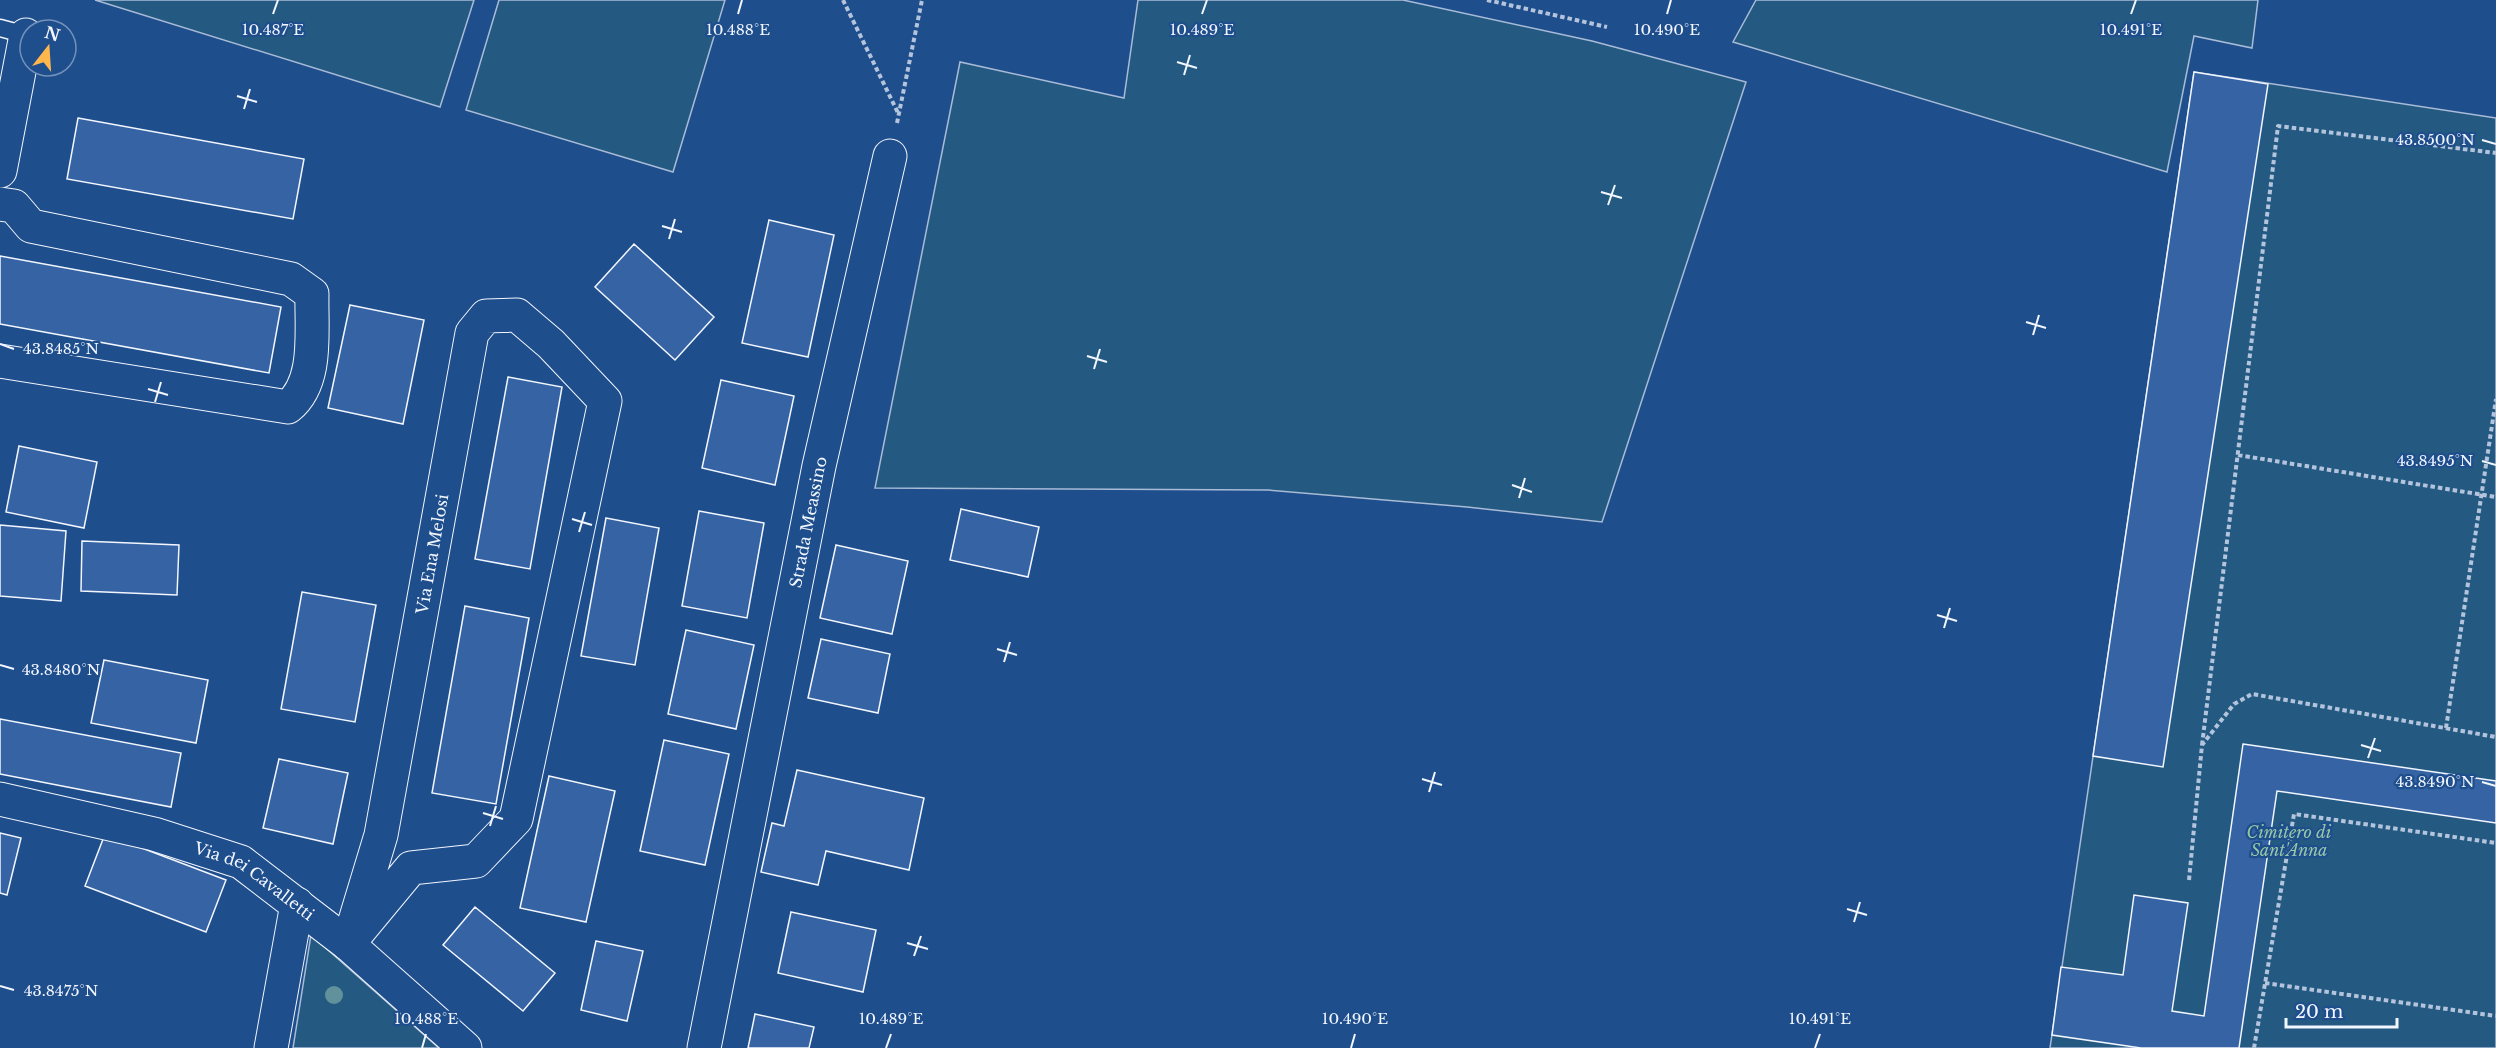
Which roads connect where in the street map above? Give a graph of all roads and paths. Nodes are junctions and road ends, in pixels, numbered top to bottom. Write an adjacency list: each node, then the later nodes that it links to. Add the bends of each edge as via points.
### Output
1 (843, 0): 6 (path)
2 (922, 0): 6 (path)
3 (1487, 0): 4 (path)
4 (1607, 27)
5 (18, 40): 9 (street)
6 (898, 114): 8 (path)
7 (2496, 153): 13 (path, via 2278,126)
8 (890, 156): 28 (street, Strada Meassino, via 819,466)
9 (0, 171)
10 (0, 204): 11 (street, via 14,207 31,226 291,279 312,294 310,365 298,398 288,406)
11 (0, 361)
12 (2496, 399): 14 (path)
13 (2238, 455): 14 (path); 18 (path)
14 (2483, 495): 15 (path); 16 (path)
15 (2496, 498)
16 (2446, 728): 17 (path); 18 (path, via 2252,694 2234,704)
17 (2496, 737)
18 (2202, 745): 21 (path)
19 (0, 799): 22 (street, Via dei Cavalletti, via 154,834 241,862)
20 (2496, 843): 24 (path, via 2294,814)
21 (2189, 880)
22 (297, 904): 23 (street, Via dei Cavalletti); 26 (street)
23 (348, 944): 23 (street, Via Ena Melosi, via 381,835 472,333 486,316 517,315 551,344 605,401 516,819 476,861 411,868); 27 (street, Via dei Cavalletti)
24 (2265, 983): 25 (path); 29 (path)
25 (2496, 1016)
26 (270, 1048)
27 (465, 1048)
28 (704, 1048)
29 (2254, 1048)

